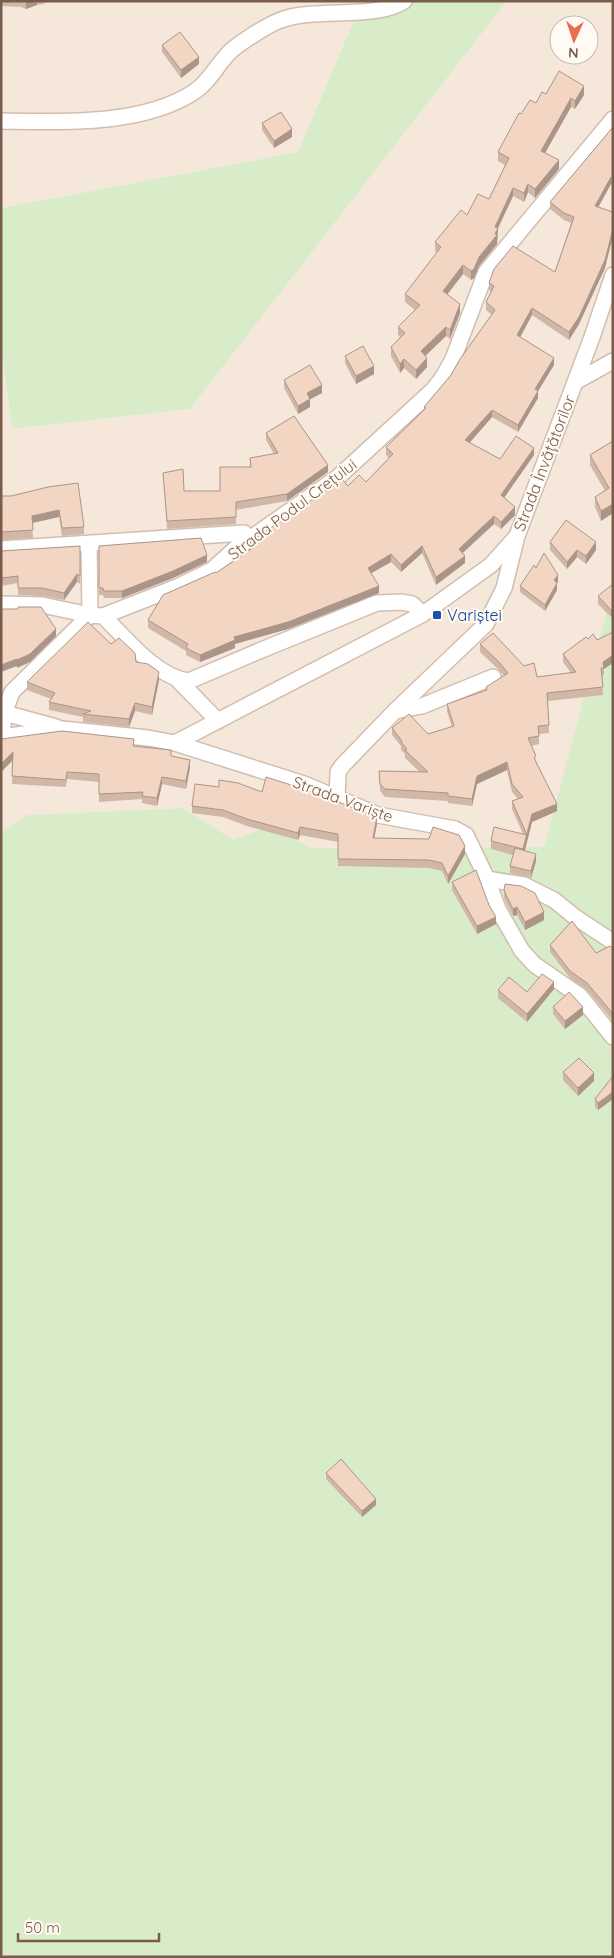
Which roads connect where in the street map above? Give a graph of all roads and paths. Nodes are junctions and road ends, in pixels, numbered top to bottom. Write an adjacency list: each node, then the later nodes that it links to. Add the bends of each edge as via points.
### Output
1 (404, 1): 3 (street, via 390,9 301,15 280,20 228,53 195,91 171,104 134,115 91,120)
2 (613, 119): 13 (street, Strada Podul Crețului, via 486,272 453,359 433,390 337,478 235,549 212,570 178,587)
3 (1, 122)
4 (613, 275): 6 (street, Strada Învățătorilor)
5 (613, 361): 6 (street)
6 (575, 382): 8 (street, Strada Învățătorilor)
7 (244, 533): 9 (street)
8 (517, 536): 12 (street, Strada Învățătorilor, via 491,566); 16 (street, via 504,588 486,624)
9 (89, 543): 10 (street); 13 (street)
10 (1, 549)
11 (1, 604): 13 (street, via 42,605)
12 (423, 614): 15 (street, via 412,604 377,603 202,676 189,681); 18 (street, Strada Învățătorilor)
13 (97, 616): 15 (street, via 154,665); 17 (street, Strada Podul Crețului, via 12,692)
14 (493, 677): 16 (street, via 422,706)
15 (178, 680): 18 (street)
16 (395, 711): 22 (street, via 342,766 338,772)
17 (3, 713): 19 (street); 20 (street, Strada Podul Crețului)
18 (218, 721): 21 (street, Strada Învățătorilor)
19 (62, 729): 20 (street); 21 (street, Strada Variște)
20 (2, 737)
21 (175, 743): 22 (street, Strada Variște, via 304,784)
22 (337, 798): 23 (street, Strada Variște, via 390,819 455,829 466,835)
23 (487, 879): 24 (street, via 524,885 554,900); 25 (street, Strada Variște, via 498,909 522,951 535,965 580,996)
24 (613, 942)
25 (613, 1037)

